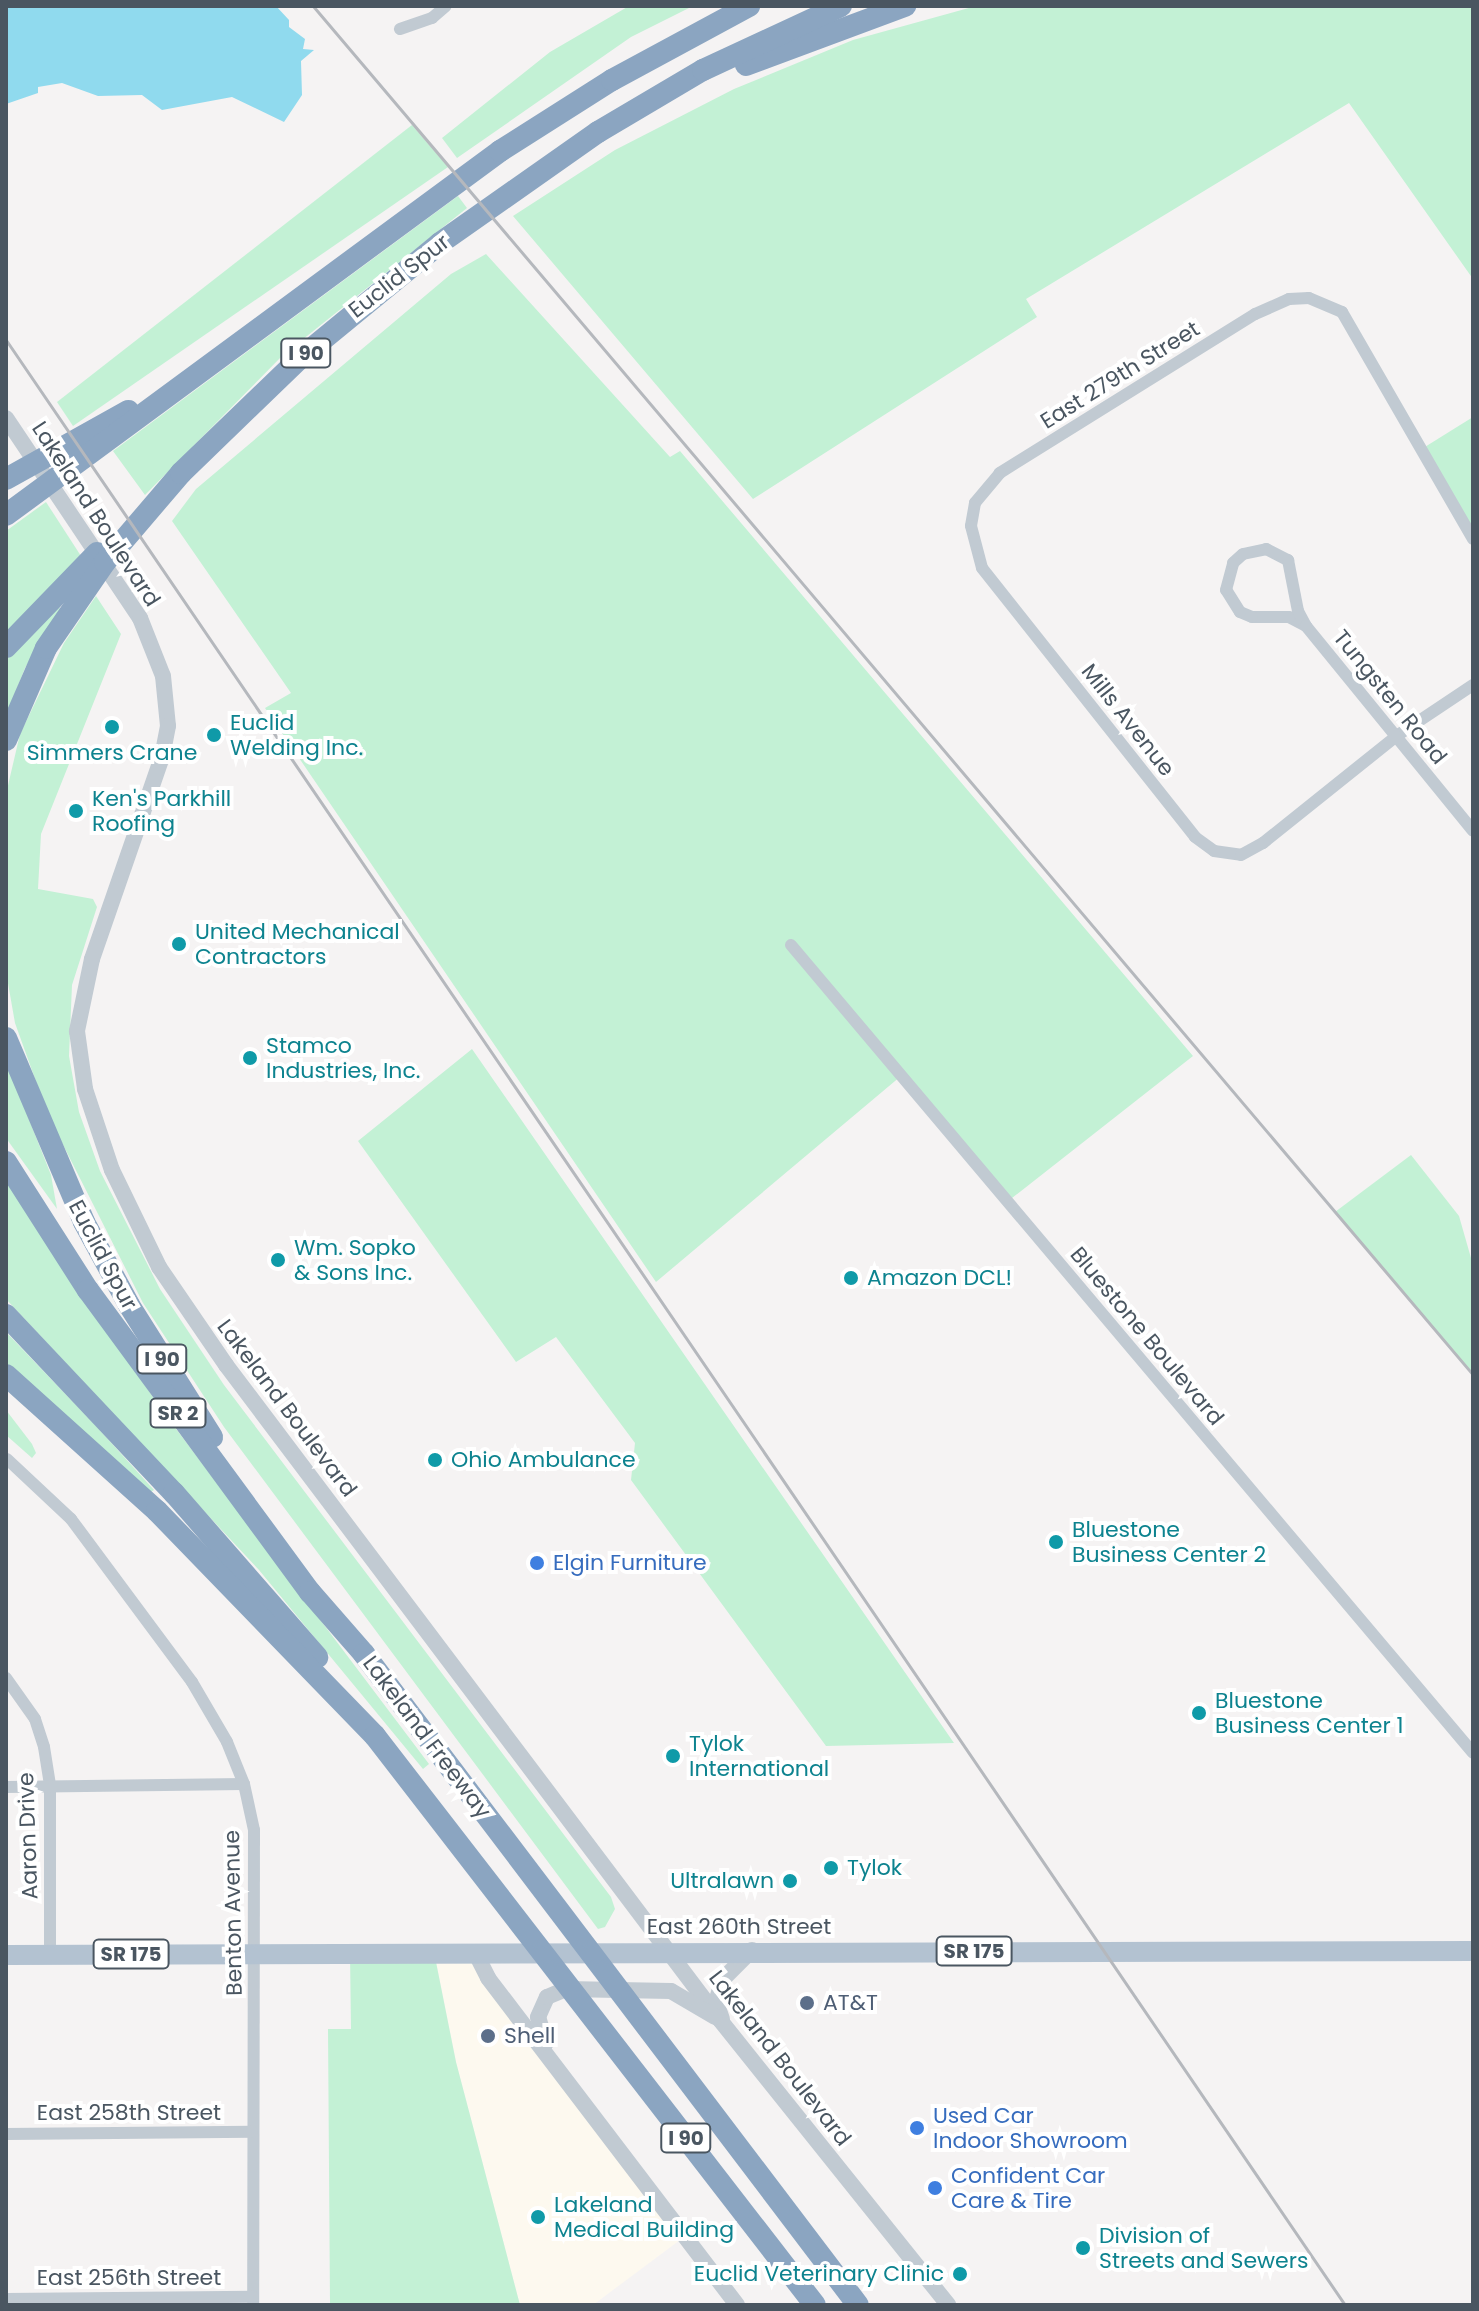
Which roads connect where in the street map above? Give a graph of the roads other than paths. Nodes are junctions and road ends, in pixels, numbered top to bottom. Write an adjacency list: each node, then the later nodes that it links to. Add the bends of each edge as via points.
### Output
1 (446, 6): 5 (street, via 432,18)
2 (749, 6): 7 (highway, Euclid Spur / I 90, via 612,80 500,151)
3 (841, 6): 6 (highway, Euclid Spur / I 90, via 703,70)
4 (905, 6): 6 (highway, via 814,36)
5 (400, 29)
6 (634, 110): 13 (highway, Euclid Spur / I 90, via 440,243 299,359 181,473)
7 (139, 411): 9 (highway); 10 (highway, I 90)
8 (6, 418): 33 (street, Lakeland Boulevard, via 140,618 163,676 168,726 162,757 92,959 77,1031 85,1089 112,1170 159,1267 226,1365)
9 (6, 479)
10 (6, 515)
11 (1473, 539): 12 (street, East 279th Street, via 1342,312 1329,302 1289,299 1255,314 1000,473 975,503 971,526)
12 (982, 568): 17 (street, Mills Avenue, via 1195,837 1214,851 1241,855 1263,843)
13 (63, 603): 15 (highway); 18 (highway, Euclid Spur / I 90)
14 (1306, 626): 14 (street, Tungsten Road, via 1288,560 1266,549 1243,554 1233,563 1226,590 1240,612 1289,617); 17 (street, Tungsten Road)
15 (6, 647)
16 (1473, 685): 17 (street)
17 (1398, 735): 19 (street, Tungsten Road)
18 (6, 740)
19 (1473, 831)
20 (791, 945): 29 (street, Bluestone Boulevard)
21 (6, 1038): 26 (highway, Euclid Spur / I 90, via 57,1165 129,1305 222,1451)
22 (6, 1162): 26 (highway, Lakeland Freeway / SR 2, via 113,1325 310,1592)
23 (6, 1315): 28 (highway, I 90, via 256,1585 334,1677)
24 (6, 1375): 28 (highway, Lakeland Freeway, via 166,1520)
25 (6, 1457): 30 (street, Benton Avenue, via 71,1519 192,1682)
26 (364, 1654): 50 (highway, Lakeland Freeway / I 90)
27 (6, 1678): 31 (street, Aaron Drive, via 35,1719)
28 (375, 1736): 44 (highway, Lakeland Freeway / I 90, via 511,1906)
29 (1473, 1753)
30 (244, 1784): 31 (street); 37 (street, Benton Avenue, via 254,1830)
31 (50, 1786): 32 (street); 39 (street, Aaron Drive)
32 (6, 1787)
33 (669, 1950): 34 (main road, East 260th Street / SR 175); 36 (main road, East 260th Street / SR 175); 40 (street, Lakeland Boulevard)
34 (752, 1950): 35 (main road, East 260th Street / SR 175); 40 (street, via 723,1979 716,2002)
35 (1473, 1951)
36 (475, 1952): 37 (main road, East 260th Street / SR 175); 41 (street, via 488,1978)
37 (255, 1953): 39 (main road, East 260th Street / SR 175); 42 (street, Benton Avenue)
38 (6, 1955): 39 (main road, East 260th Street / SR 175)
39 (50, 1955)
40 (722, 2022): 41 (street, via 671,1991 566,1989 547,1997 538,2017); 51 (street, Lakeland Boulevard)
41 (550, 2055): 47 (street)
42 (252, 2132): 43 (street, East 258th Street); 46 (street, Benton Avenue)
43 (6, 2134)
44 (779, 2261): 48 (highway); 49 (highway, Lakeland Freeway / I 90)
45 (6, 2299): 46 (street, East 256th Street)
46 (253, 2301)
47 (737, 2305)
48 (804, 2305)
49 (815, 2305)
50 (858, 2305)
51 (948, 2305)

